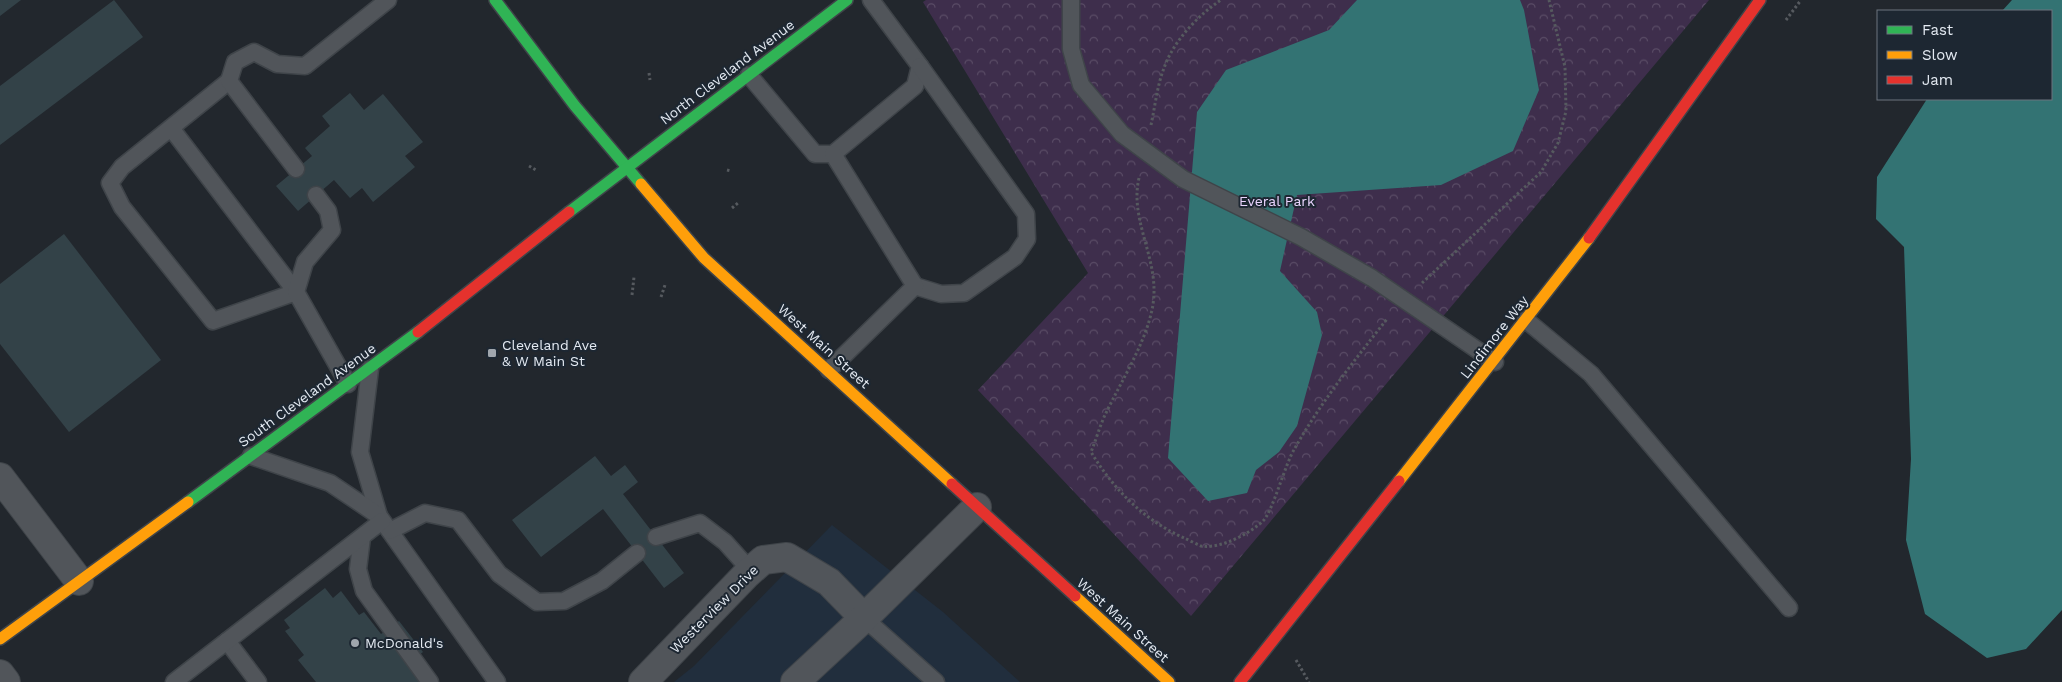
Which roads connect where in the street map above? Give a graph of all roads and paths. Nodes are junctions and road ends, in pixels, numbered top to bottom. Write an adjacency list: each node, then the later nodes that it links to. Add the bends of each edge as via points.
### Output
1 (388, 0): 13 (lane, via 305,66 277,64 254,52 235,62)
2 (494, 0): 18 (main road, West Main Street, via 555,82)
3 (847, 0): 11 (main road, North Cleveland Avenue)
4 (871, 0): 9 (lane)
5 (1071, 0): 15 (lane, via 1071,49 1081,86 1122,134)
6 (1221, 0): 15 (path, via 1182,37 1164,67)
7 (1549, 0): 30 (path, via 1565,67 1566,111 1558,143 1541,172)
8 (1760, 0): 31 (main road, Lindimore Way, via 1583,247)
9 (920, 66): 16 (lane, via 915,86); 26 (lane, via 1026,214 1027,239 1016,257 964,293 941,294)
10 (649, 73): 12 (path)
11 (749, 74): 16 (lane, via 815,154); 18 (main road, North Cleveland Avenue)
12 (650, 80)
13 (229, 81): 14 (lane); 19 (lane)
14 (171, 128): 27 (lane); 27 (lane, via 122,167 110,183 122,207 213,321)
15 (1145, 151): 30 (lane, via 1183,179 1301,237); 30 (path, via 1138,182 1139,221 1151,262 1154,291 1148,322 1131,366 1105,415 1092,452 1103,472 1126,500 1162,528 1201,546 1218,545 1244,535 1264,520 1294,450 1329,393)
16 (833, 154): 26 (lane)
17 (530, 166): 20 (path)
18 (626, 168): 33 (main road, South Cleveland Avenue); 34 (main road, West Main Street, via 704,258)
19 (296, 169)
20 (536, 170)
21 (316, 195): 27 (lane, via 328,211 332,230 305,262)
22 (738, 203): 23 (path)
23 (732, 208)
24 (634, 278): 28 (path)
25 (665, 285): 29 (path)
26 (915, 286): 34 (lane)
27 (296, 292): 35 (lane)
28 (632, 295)
29 (660, 297)
30 (1402, 298): 32 (lane)
31 (1526, 320): 32 (main road, Lindimore Way); 45 (lane, via 1591,374)
32 (1495, 362): 60 (main road, Lindimore Way)
33 (370, 369): 35 (main road, South Cleveland Avenue); 39 (lane, via 360,452)
34 (829, 370): 38 (main road, West Main Street)
35 (348, 384): 36 (main road, South Cleveland Avenue)
36 (251, 456): 39 (lane, via 330,483); 44 (main road, South Cleveland Avenue)
37 (0, 478): 44 (street)
38 (977, 507): 46 (street); 59 (main road, West Main Street)
39 (384, 523): 40 (lane); 42 (lane, via 425,513 458,520 499,574 537,602 564,600 587,589); 55 (lane)
40 (362, 537): 48 (lane); 54 (lane, via 358,569 364,591)
41 (656, 537): 43 (lane, via 700,523 725,542)
42 (637, 553)
43 (750, 571): 46 (street, Westerview Drive, via 763,560 787,557 828,582); 56 (street, Westerview Drive)
44 (79, 582): 47 (main road, South Cleveland Avenue)
45 (1789, 608)
46 (864, 618): 57 (street); 58 (lane)
47 (0, 639)
48 (227, 641): 52 (lane); 53 (lane)
49 (1294, 657): 61 (path)
50 (0, 674): 51 (street)
51 (6, 682)
52 (174, 682)
53 (258, 682)
54 (430, 682)
55 (498, 682)
56 (643, 682)
57 (795, 682)
58 (936, 682)
59 (1169, 682)
60 (1240, 682)
61 (1309, 682)

